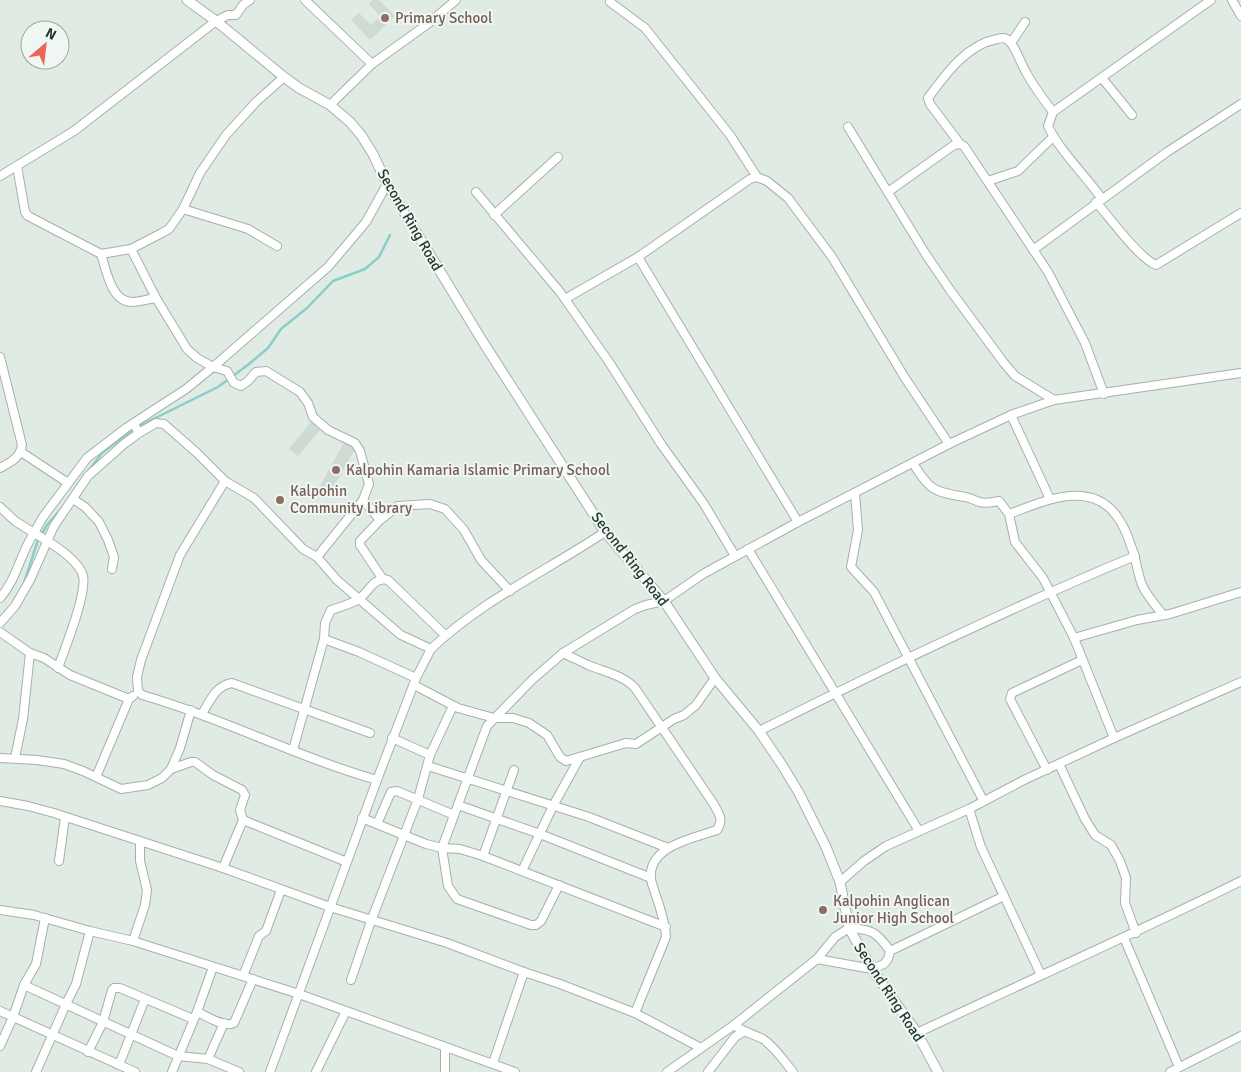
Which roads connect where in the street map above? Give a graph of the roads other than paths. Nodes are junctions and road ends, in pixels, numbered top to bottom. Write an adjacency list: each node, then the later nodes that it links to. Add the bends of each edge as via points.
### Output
1 (188, 0): 9 (street, Second Ring Road)
2 (250, 0): 9 (street, via 236,15)
3 (456, 0): 12 (street, via 430,23)
4 (1211, 0): 14 (street)
5 (1232, 0): 8 (street)
6 (311, 2): 12 (street)
7 (610, 2): 25 (street, via 645,28 730,135)
8 (1241, 16)
9 (216, 21): 13 (street, Second Ring Road); 23 (street, via 74,131)
10 (1025, 22): 11 (street)
11 (1010, 43): 17 (street); 21 (street, via 1002,38 982,43 946,73 928,98)
12 (372, 64): 16 (street)
13 (284, 77): 16 (street, Second Ring Road); 31 (street, via 220,142 200,173)
14 (1102, 78): 17 (street); 18 (street)
15 (1241, 104): 30 (street)
16 (330, 105): 27 (street, Second Ring Road, via 361,135)
17 (1053, 112): 20 (street, via 1048,126)
18 (1132, 115)
19 (848, 127): 29 (street)
20 (1053, 137): 26 (street, via 1018,171); 30 (street, via 1090,182)
21 (960, 144): 26 (street); 29 (street)
22 (558, 157): 33 (street)
23 (17, 166): 24 (street); 37 (street, via 28,216)
24 (0, 176)
25 (758, 177): 38 (street, via 750,179); 48 (street, via 788,198 832,257)
26 (988, 181): 36 (street)
27 (387, 184): 42 (street, via 366,222 328,268); 62 (street, Second Ring Road, via 483,342)
28 (476, 192): 33 (street)
29 (888, 192): 45 (street, via 950,290 1004,363 1015,376)
30 (1099, 201): 32 (street, via 1132,244 1156,265); 36 (street)
31 (183, 209): 34 (street, via 248,229); 35 (street, via 169,229)
32 (1241, 214)
33 (494, 215): 40 (street)
34 (277, 246)
35 (131, 249): 37 (street); 39 (street)
36 (1033, 250): 44 (street, via 1085,343)
37 (101, 254): 39 (street, via 113,290 121,299 130,302)
38 (638, 257): 40 (street); 61 (street)
39 (156, 298): 42 (street, via 187,349)
40 (564, 299): 65 (street, via 704,504)
41 (0, 357): 49 (street)
42 (213, 368): 47 (street); 57 (street, via 228,371 234,384 241,386 256,372 266,371 300,392 313,418 328,430 355,443 360,451 369,484)
43 (1241, 373): 44 (street)
44 (1104, 394): 45 (street)
45 (1054, 400): 46 (street)
46 (1011, 415): 48 (street); 56 (street)
47 (136, 428): 52 (street, via 164,424); 53 (street, via 87,458); 55 (street, via 88,476)
48 (949, 444): 50 (street)
49 (21, 452): 51 (street, via 16,459); 53 (street)
50 (913, 463): 54 (street); 59 (street, via 923,480 933,488 947,495 968,497 981,503 999,502)
51 (0, 468)
52 (225, 482): 67 (street, via 254,498 303,549); 91 (street, via 180,555 142,660 137,677)
53 (68, 483): 63 (street, via 43,517)
54 (855, 493): 61 (street); 85 (street, via 858,530 851,567 874,592)
55 (73, 499): 63 (street, via 54,526); 68 (street, via 99,522 114,557)
56 (1050, 499): 59 (street); 66 (street, via 1082,495 1107,506 1116,515)
57 (363, 500): 60 (street); 67 (street)
58 (0, 507): 63 (street)
59 (1009, 514): 71 (street, via 1015,542)
60 (380, 520): 69 (street, via 360,541 360,546); 70 (street, via 398,506 430,504 445,509 464,530 481,560)
61 (798, 522): 64 (street)
62 (605, 532): 70 (street); 75 (street, Second Ring Road)
63 (40, 536): 73 (street, via 24,549 18,570); 77 (street, via 30,580 15,606); 87 (street, via 77,564 82,574 84,589)
64 (748, 549): 65 (street); 92 (street)
65 (735, 556): 75 (street)
66 (1135, 556): 71 (street); 76 (street, via 1142,586)
67 (317, 557): 74 (street)
68 (112, 569)
69 (382, 578): 74 (street); 79 (street, via 388,580)
70 (510, 591): 79 (street)
71 (1050, 592): 80 (street); 85 (street)
72 (1241, 592): 76 (street)
73 (0, 598)
74 (358, 599): 81 (street, via 331,610 325,623); 82 (street, via 401,635)
75 (664, 601): 83 (street, via 635,609); 88 (street, Second Ring Road)
76 (1163, 615): 80 (street)
77 (0, 623)
78 (0, 632): 84 (street)
79 (445, 635): 82 (street)
80 (1074, 638): 86 (street)
81 (324, 639): 89 (street, via 359,652); 96 (street)
82 (431, 648): 89 (street)
83 (563, 652): 98 (street); 99 (street, via 629,682)
84 (30, 653): 87 (street); 108 (street, via 23,720)
85 (909, 657): 92 (street); 119 (street)
86 (1082, 660): 103 (street); 113 (street, via 1010,696)
87 (58, 668): 93 (street)
88 (714, 678): 99 (street, via 696,705); 100 (street, Second Ring Road)
89 (415, 682): 94 (street); 102 (street)
90 (1241, 682): 103 (street)
91 (138, 691): 93 (street); 95 (street)
92 (835, 692): 100 (street); 130 (street)
93 (129, 699): 114 (street)
94 (453, 706): 98 (street); 105 (street)
95 (190, 710): 97 (street); 111 (street)
96 (305, 710): 97 (street, via 232,683 217,689); 101 (street); 104 (street)
97 (202, 714): 104 (street)
98 (494, 718): 106 (street, via 512,718 529,723 546,735 560,757 566,761); 116 (street, via 487,726)
99 (662, 728): 106 (street, via 636,744 626,743); 135 (street, via 721,818 717,830)
100 (759, 731): 143 (street, Second Ring Road, via 799,793)
101 (370, 734)
102 (392, 738): 105 (street); 115 (street)
103 (1114, 738): 109 (street)
104 (293, 750): 115 (street)
105 (430, 756): 110 (street)
106 (580, 757): 122 (street)
107 (0, 758): 108 (street)
108 (15, 758): 114 (street, via 64,764)
109 (1059, 764): 113 (street); 154 (street, via 1085,820 1095,834 1111,845 1120,861 1126,878 1125,903)
110 (428, 766): 116 (street); 118 (street)
111 (171, 769): 114 (street, via 162,778 133,788 121,789); 128 (street, via 195,762 242,790 245,795 240,810)
112 (514, 770): 117 (street)
113 (1047, 770): 119 (street)
114 (96, 777)
115 (377, 780): 126 (street)
116 (466, 780): 117 (street); 121 (street)
117 (506, 791): 122 (street); 127 (street)
118 (418, 799): 124 (street); 129 (street, via 397,791 390,792); 132 (street)
119 (983, 800): 123 (street)
120 (0, 801): 125 (street)
121 (458, 804): 124 (street); 127 (street)
122 (553, 806): 131 (street); 135 (street)
123 (968, 809): 130 (street); 146 (street, via 981,847)
124 (454, 815): 134 (street)
125 (65, 817): 133 (street); 137 (street)
126 (362, 818): 129 (street); 138 (street)
127 (497, 819): 131 (street); 136 (street)
128 (242, 820): 138 (street); 139 (street)
129 (377, 824): 132 (street)
130 (919, 831): 143 (street, via 886,846)
131 (540, 834): 140 (street); 141 (street)
132 (404, 835): 134 (street); 150 (street)
133 (140, 841): 139 (street); 156 (street, via 140,860 147,890)
134 (442, 848): 136 (street); 144 (street, via 448,886 458,899 531,925 541,922)
135 (668, 848): 141 (street, via 652,864)
136 (484, 856): 140 (street)
137 (59, 861)
138 (347, 862): 147 (street)
139 (223, 868): 145 (street)
140 (522, 871): 144 (street)
141 (651, 878): 151 (street)
142 (1241, 881): 154 (street)
143 (840, 882): 152 (street, Second Ring Road)
144 (559, 885): 151 (street)
145 (282, 890): 147 (street); 163 (street)
146 (1004, 896): 157 (street); 162 (street)
147 (330, 907): 150 (street); 167 (street)
148 (0, 910): 149 (street)
149 (45, 918): 153 (street); 166 (street, via 36,964)
150 (371, 921): 161 (street, via 447,943); 165 (street)
151 (666, 927): 172 (street, via 666,937)
152 (849, 928): 157 (street, via 872,931); 158 (street, via 835,937); 160 (street, Second Ring Road)
153 (90, 931): 156 (street); 169 (street, via 76,984)
154 (1136, 933): 155 (street)
155 (1124, 938): 162 (street); 191 (street)
156 (133, 941): 159 (street)
157 (890, 951): 160 (street, via 884,964)
158 (817, 959): 160 (street); 177 (street)
159 (213, 967): 163 (street); 173 (street)
160 (872, 969): 179 (street, Second Ring Road)
161 (524, 972): 172 (street); 189 (street)
162 (1041, 975): 179 (street)
163 (243, 976): 164 (street)
164 (253, 979): 167 (street); 176 (street, via 234,1023)
165 (351, 980)
166 (24, 984): 169 (street); 174 (street)
167 (299, 994): 171 (street); 196 (street)
168 (145, 999): 173 (street); 175 (street, via 114,988); 180 (street)
169 (66, 1004): 175 (street); 181 (street)
170 (0, 1011): 174 (street)
171 (346, 1011): 184 (street); 197 (street)
172 (635, 1013): 185 (street)
173 (195, 1016): 176 (street); 187 (street)
174 (13, 1017): 181 (street); 183 (street)
175 (102, 1022): 180 (street); 186 (street)
176 (224, 1023): 188 (street)
177 (734, 1025): 178 (street); 185 (street)
178 (742, 1032): 201 (street); 202 (street, via 773,1047)
179 (917, 1034): 203 (street, Second Ring Road)
180 (132, 1035): 187 (street); 190 (street)
181 (53, 1036): 186 (street); 192 (street)
182 (1241, 1036): 191 (street)
183 (0, 1046)
184 (444, 1047): 189 (street); 198 (street)
185 (701, 1048): 200 (street)
186 (88, 1052): 190 (street)
187 (178, 1056): 188 (street); 194 (street)
188 (208, 1059): 195 (street)
189 (493, 1064): 199 (street)
190 (119, 1065): 193 (street)
191 (1179, 1067): 204 (street)
192 (36, 1072)
193 (135, 1072)
194 (172, 1072)
195 (239, 1072)
196 (270, 1072)
197 (316, 1072)
198 (445, 1072)
199 (515, 1072)
200 (667, 1072)
201 (708, 1072)
202 (793, 1072)
203 (938, 1072)
204 (1170, 1072)

